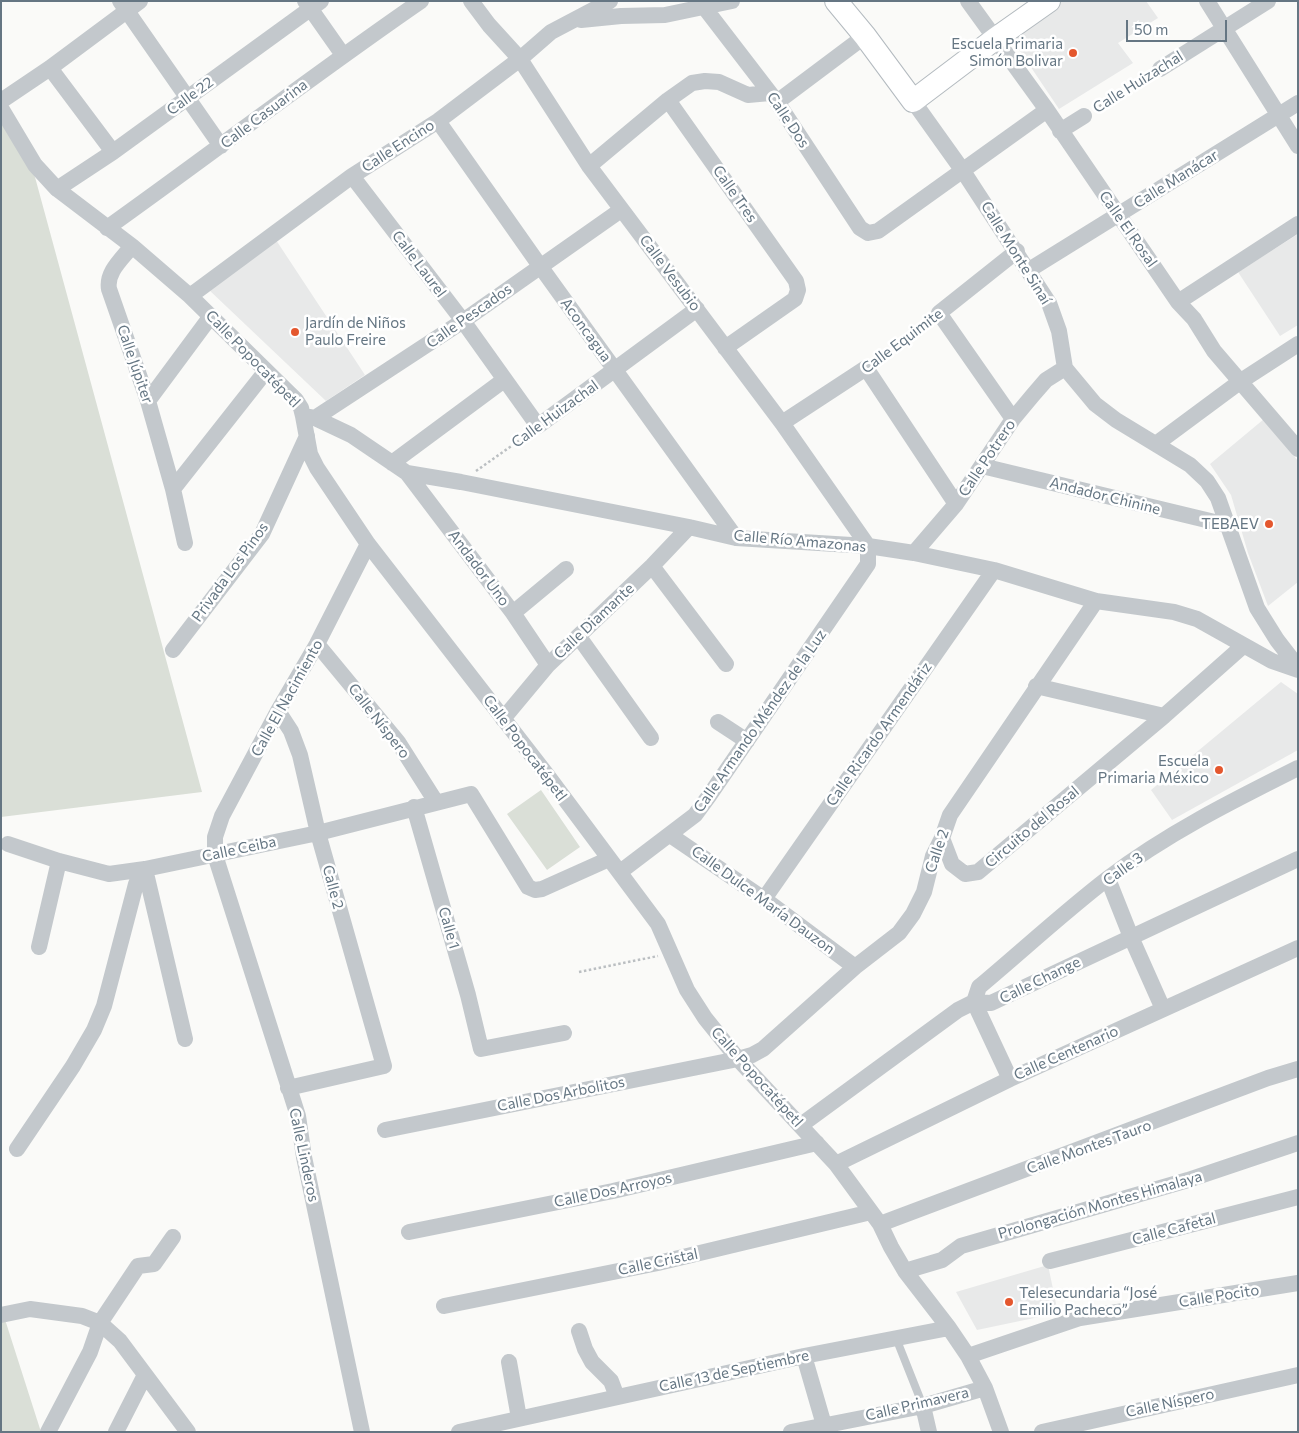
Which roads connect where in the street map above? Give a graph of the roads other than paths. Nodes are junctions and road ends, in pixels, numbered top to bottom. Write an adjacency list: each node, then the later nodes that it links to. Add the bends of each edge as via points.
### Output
1 (140, 1): 12 (street)
2 (421, 1): 19 (street, Calle Casuarina)
3 (471, 1): 20 (street, Calle Vesubio, via 488,25)
4 (610, 1): 15 (street, Calle Encino)
5 (732, 1): 13 (street)
6 (836, 1): 17 (main road, Calle Monte Sinaí)
7 (968, 1): 18 (street, Calle El Rosal)
8 (1049, 1): 18 (main road)
9 (1207, 1): 16 (street)
10 (1268, 1): 16 (street, Calle Huizachal)
11 (312, 4): 19 (street); 23 (street, Calle 22)
12 (123, 6): 21 (street); 23 (street)
13 (704, 7): 14 (street, via 665,14); 24 (street, Calle Dos)
14 (620, 9): 15 (street)
15 (571, 21): 20 (street, Calle Encino, via 551,32)
16 (1224, 28): 22 (street, Calle Huizachal); 32 (street)
17 (865, 36): 24 (street); 27 (main road, Calle Monte Sinaí)
18 (994, 39): 27 (main road); 30 (street, Calle El Rosal)
19 (343, 55): 35 (street, Calle Casuarina)
20 (520, 59): 33 (street, Calle Encino); 38 (street, Calle Vesubio)
21 (50, 68): 26 (street); 37 (street)
22 (1160, 69)
23 (188, 97): 35 (street); 37 (street, Calle 22)
24 (773, 98): 25 (street, via 748,95 718,82 706,81 692,83); 39 (street, Calle Dos, via 860,228 868,233 878,231)
25 (668, 100): 38 (street); 56 (street, Calle Tres, via 796,280 798,290 795,299)
26 (1, 101)
27 (914, 101): 39 (street, Calle Monte Sinaí)
28 (1298, 103): 32 (street, Calle Manácar)
29 (1, 108): 41 (street, Calle Popocatépetl, via 35,165)
30 (1047, 110): 34 (street, Calle El Rosal); 39 (street)
31 (1084, 116): 34 (street, Calle Huizachal)
32 (1277, 116): 36 (street); 43 (street, Calle Manácar)
33 (438, 121): 40 (street, Calle Encino); 48 (street, Aconcagua)
34 (1060, 131): 43 (street, Calle El Rosal)
35 (221, 146): 45 (street, Calle Casuarina)
36 (1298, 146)
37 (113, 152): 41 (street, Calle 22)
38 (588, 166): 42 (street, Calle Vesubio)
39 (963, 171): 47 (street, Calle Monte Sinaí)
40 (352, 176): 50 (street, Calle Encino); 54 (street, Calle Laurel)
41 (57, 189): 45 (street, Calle Popocatépetl)
42 (621, 210): 48 (street, Calle Pescados); 52 (street, Calle Vesubio)
43 (1118, 215): 49 (street, Calle Manácar); 51 (street, Calle El Rosal)
44 (1298, 224): 51 (street)
45 (107, 228): 46 (street, Calle Popocatépetl)
46 (132, 246): 50 (street, Calle Popocatépetl); 62 (street, Calle Júpiter, via 108,281)
47 (1017, 251): 49 (street, Calle Monte Sinaí); 64 (street, Calle Equimite, via 939,313)
48 (540, 266): 54 (street, Calle Pescados); 58 (street, Aconcagua)
49 (1029, 270): 57 (street, Calle Monte Sinaí, via 1049,303 1059,331)
50 (190, 296): 53 (street, Calle Popocatépetl)
51 (1178, 302): 61 (street, Calle El Rosal)
52 (697, 309): 56 (street, Calle Vesubio); 58 (street, Calle Huizachal)
53 (211, 316): 59 (street, Calle Popocatépetl); 62 (street)
54 (463, 322): 60 (street, Calle Laurel); 63 (street, Calle Pescados)
55 (1298, 344): 61 (street)
56 (725, 348): 65 (street, Calle Vesubio)
57 (1065, 368): 64 (street, Calle Potrero, via 1046,380); 68 (street, via 1095,404)
58 (616, 370): 66 (street, Calle Huizachal); 77 (street, Aconcagua)
59 (266, 371): 63 (street, Calle Popocatépetl); 73 (street)
60 (504, 380): 66 (street, Calle Laurel); 70 (street)
61 (1241, 381): 68 (street); 69 (street, Calle El Rosal)
62 (148, 400): 73 (street, Calle Júpiter)
63 (309, 417): 67 (street, Calle Popocatépetl); 70 (street, Calle Río Amazonas, via 351,435)
64 (1013, 419): 71 (street, Calle Potrero)
65 (782, 423): 74 (street, Calle Equimite, via 866,368); 80 (street, Calle Vesubio)
66 (538, 426)
67 (307, 436): 79 (street, Calle Popocatépetl, via 310,454 317,468); 90 (street, Privada Los Pinos, via 262,534)
68 (1156, 444): 75 (street, via 1190,465 1207,481 1218,498)
69 (1298, 449)
70 (392, 463): 72 (street, Calle Río Amazonas)
71 (982, 466): 74 (street, Calle Potrero); 75 (street, Andador Chinine)
72 (407, 473): 76 (street, Calle Río Amazonas); 86 (street, Andador Uno)
73 (173, 489): 78 (street, Calle Júpiter)
74 (956, 504): 81 (street, Calle Potrero)
75 (1227, 525): 93 (street, via 1257,608)
76 (689, 527): 77 (street, Calle Río Amazonas); 82 (street, Calle Diamante)
77 (736, 538): 80 (street, Calle Río Amazonas)
78 (185, 543)
79 (368, 544): 88 (street, Calle El Nacimiento); 97 (street, Calle Popocatépetl)
80 (868, 546): 81 (street, Calle Río Amazonas); 100 (street, Calle Armando Méndez de la Luz, via 868,564)
81 (914, 553): 84 (street, Calle Río Amazonas)
82 (652, 566): 87 (street, Calle Diamante); 91 (street)
83 (566, 570): 86 (street)
84 (994, 570): 85 (street, Calle Río Amazonas); 115 (street, Calle Ricardo Armendáriz)
85 (1096, 601): 89 (street, Calle Río Amazonas, via 1190,616); 94 (street, Calle 2)
86 (513, 613): 92 (street, Andador Uno)
87 (579, 637): 92 (street, Calle Diamante); 99 (street)
88 (317, 644): 95 (street, Calle El Nacimiento); 102 (street, Calle Níspero, via 398,742)
89 (1242, 646): 93 (street, Calle Río Amazonas); 96 (street, Circuito del Rosal)
90 (173, 650)
91 (726, 664)
92 (548, 665): 97 (street, Calle Diamante)
93 (1298, 669)
94 (1036, 686): 96 (street); 106 (street, Calle 2, via 950,815)
95 (278, 710): 104 (street, Calle 2, via 300,755); 108 (street, Calle El Nacimiento, via 222,816 215,838)
96 (1164, 716): 106 (street, Circuito del Rosal, via 978,872 965,874 952,864)
97 (503, 719): 109 (street, Calle Popocatépetl)
98 (718, 722): 100 (street)
99 (651, 738)
100 (747, 741): 105 (street, Calle Armando Méndez de la Luz, via 695,815)
101 (1298, 768): 114 (street, Calle 3, via 1204,815)
102 (436, 802): 103 (street, Calle Ceiba); 109 (street, Calle Ceiba, via 471,794 528,887 535,890)
103 (414, 807): 104 (street, Calle Ceiba); 122 (street, Calle 1, via 481,1050)
104 (318, 833): 108 (street, Calle Ceiba); 127 (street, Calle 2, via 384,1066)
105 (670, 835): 113 (street, Calle Armando Méndez de la Luz); 115 (street, Calle Dulce María Dauzon)
106 (942, 838): 119 (street, Calle 2, via 913,914 899,933)
107 (8, 844): 111 (street, Calle Ceiba)
108 (215, 855): 112 (street, Calle Ceiba); 127 (street, Calle Linderos)
109 (609, 859): 113 (street, Calle Popocatépetl)
110 (1298, 859): 116 (street, Calle Change)
111 (59, 861): 112 (street, Calle Ceiba, via 108,874); 117 (street)
112 (145, 869): 123 (street); 132 (street, via 136,884 104,1006 94,1030)
113 (620, 872): 124 (street, Calle Popocatépetl, via 658,924 687,990)
114 (1108, 879): 116 (street); 120 (street, Calle 3, via 979,987)
115 (764, 898): 119 (street, Calle Dulce María Dauzon)
116 (1131, 937): 120 (street, Calle Change, via 991,1004); 121 (street)
117 (39, 947)
118 (1298, 948): 121 (street, Calle Centenario)
119 (855, 966): 124 (street, Calle 2, via 763,1049)
120 (974, 1002): 126 (street); 128 (street, Calle Change, via 958,1010)
121 (1163, 1009): 126 (street, Calle Centenario)
122 (564, 1033)
123 (185, 1039)
124 (738, 1058): 128 (street, Calle Popocatépetl); 129 (street, Calle Dos Arbolitos)
125 (1298, 1069): 135 (street, Calle Montes Tauro)
126 (1010, 1078): 133 (street, Calle Centenario)
127 (288, 1088): 161 (street, Calle Linderos, via 298,1116)
128 (801, 1125): 130 (street, Calle Popocatépetl)
129 (385, 1130)
130 (817, 1143): 133 (street, Calle Popocatépetl); 136 (street, Calle Dos Arroyos, via 613,1191)
131 (1298, 1143): 139 (street, Prolongación Montes Himalaya, via 1188,1180 962,1246 942,1260)
132 (17, 1149)
133 (836, 1164): 135 (street, Calle Popocatépetl)
134 (1298, 1196): 138 (street, Calle Cafetal)
135 (876, 1218): 139 (street, Calle Popocatépetl); 141 (street, Calle Cristal)
136 (409, 1232)
137 (173, 1237): 143 (street, via 154,1264 138,1266)
138 (1050, 1261)
139 (905, 1271): 144 (street, Calle Popocatépetl)
140 (1298, 1283): 148 (street, Calle Pocito, via 1080,1318)
141 (444, 1306)
142 (1, 1315): 143 (street, via 30,1309 82,1316)
143 (100, 1323): 150 (street, via 120,1341); 158 (street, via 90,1352)
144 (950, 1328): 146 (street, Calle 13 de Septiembre); 148 (street, Calle Popocatépetl)
145 (579, 1331): 153 (street, via 585,1350 610,1381)
146 (896, 1338): 147 (street, Calle 13 de Septiembre); 154 (lane)
147 (804, 1356): 153 (street, Calle 13 de Septiembre); 156 (street)
148 (968, 1356): 152 (street, Calle Popocatépetl)
149 (509, 1362): 155 (street)
150 (145, 1375): 159 (street); 160 (street)
151 (1298, 1375): 166 (street, Calle Níspero)
152 (985, 1388): 154 (street, Calle Primavera); 165 (street, Calle Popocatépetl)
153 (617, 1397): 155 (street, Calle 13 de Septiembre)
154 (923, 1406): 157 (street, Calle Primavera); 164 (street)
155 (519, 1418): 162 (street, Calle 13 de Septiembre)
156 (824, 1425): 157 (street, Calle Primavera); 163 (street, Calle Primavera)
157 (855, 1425)
158 (48, 1432)
159 (116, 1432)
160 (188, 1432)
161 (362, 1432)
162 (459, 1432)
163 (791, 1432)
164 (929, 1432)
165 (1001, 1432)
166 (1042, 1432)

